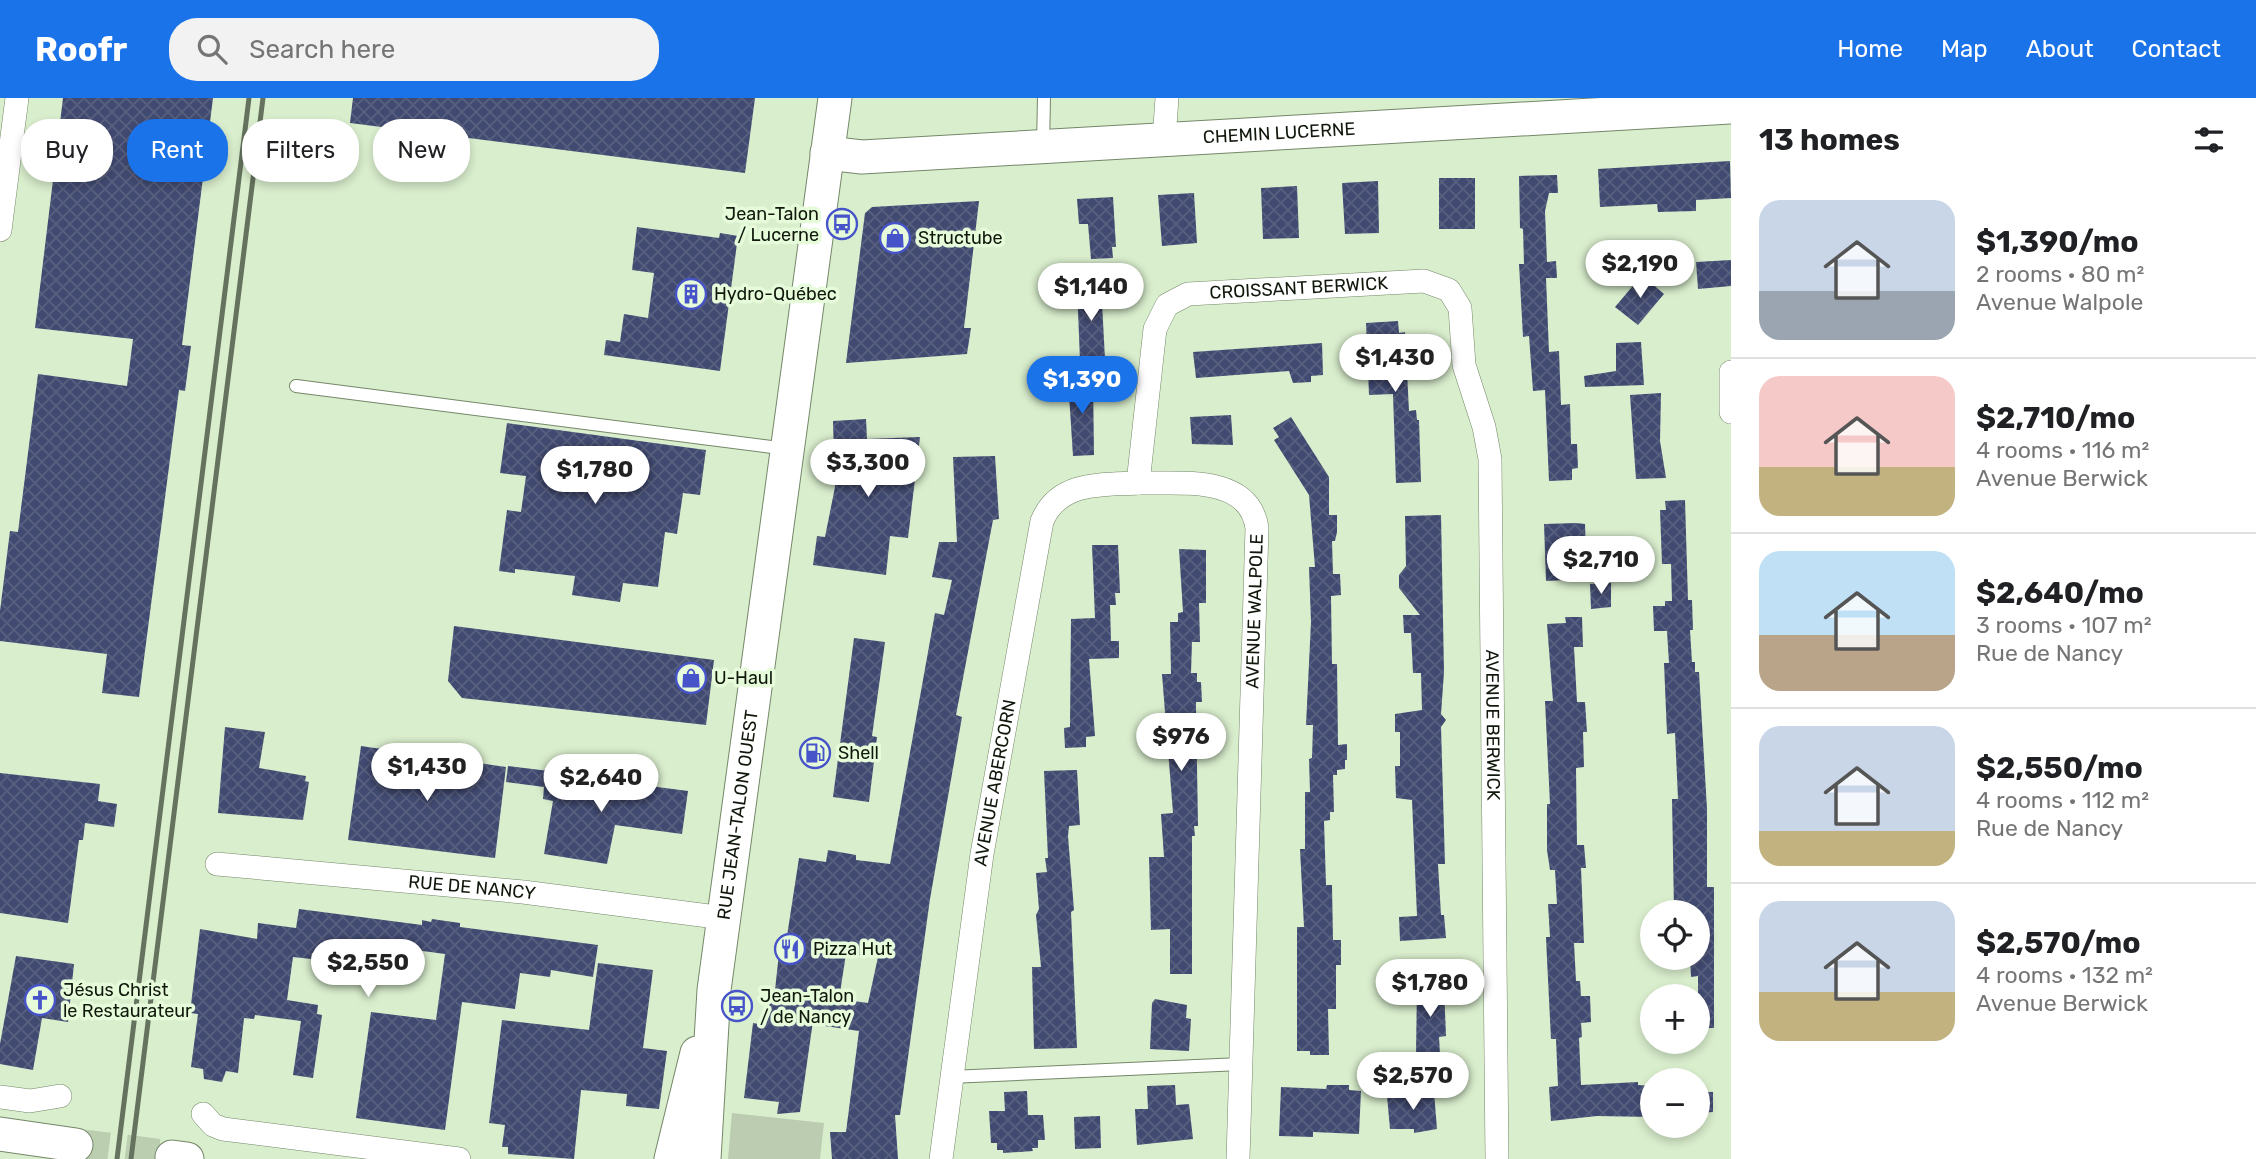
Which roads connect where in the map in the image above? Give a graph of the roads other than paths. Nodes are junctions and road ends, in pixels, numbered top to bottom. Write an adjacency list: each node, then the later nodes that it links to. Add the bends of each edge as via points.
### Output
1 (17, 98): 10 (street)
2 (835, 98): 9 (main road, RUE JEAN-TALON OUEST)
3 (1044, 98): 8 (lane)
4 (1167, 98): 7 (street)
5 (1723, 104): 6 (main road, CHEMIN LUCERNE)
6 (1575, 107): 7 (main road, CHEMIN LUCERNE)
7 (1164, 140): 8 (main road, CHEMIN LUCERNE)
8 (1043, 147): 9 (main road, CHEMIN LUCERNE, via 862,157)
9 (827, 153): 16 (main road, RUE JEAN-TALON OUEST)
10 (3, 186): 11 (street)
11 (0, 230)
12 (1456, 297): 17 (street, CROISSANT BERWICK, via 1442,285 1424,281 1204,293 1171,301 1155,330); 33 (street, AVENUE BERWICK, via 1464,365 1490,459)
13 (1730, 372): 15 (street)
14 (296, 386): 16 (lane)
15 (1731, 412)
16 (787, 449): 19 (main road, RUE JEAN-TALON OUEST)
17 (1138, 483): 21 (street, AVENUE WALPOLE, via 1223,489 1239,494 1255,514); 22 (street, AVENUE ABERCORN, via 1085,487 1060,495 1042,521 982,854)
18 (217, 864): 19 (street, RUE DE NANCY, via 523,892)
19 (724, 918): 20 (main road, RUE JEAN-TALON OUEST)
20 (714, 990): 29 (main road, RUE JEAN-TALON OUEST); 30 (main road, RUE JEAN-TALON OUEST)
21 (1241, 1064): 22 (lane); 32 (street, AVENUE WALPOLE)
22 (950, 1077): 31 (street, AVENUE ABERCORN)
23 (61, 1096): 24 (street, via 30,1101)
24 (0, 1097)
25 (203, 1114): 28 (street, via 223,1129)
26 (0, 1134): 27 (main road)
27 (76, 1145)
28 (459, 1159)
29 (671, 1159)
30 (704, 1159)
31 (941, 1159)
32 (1238, 1159)
33 (1497, 1159)

